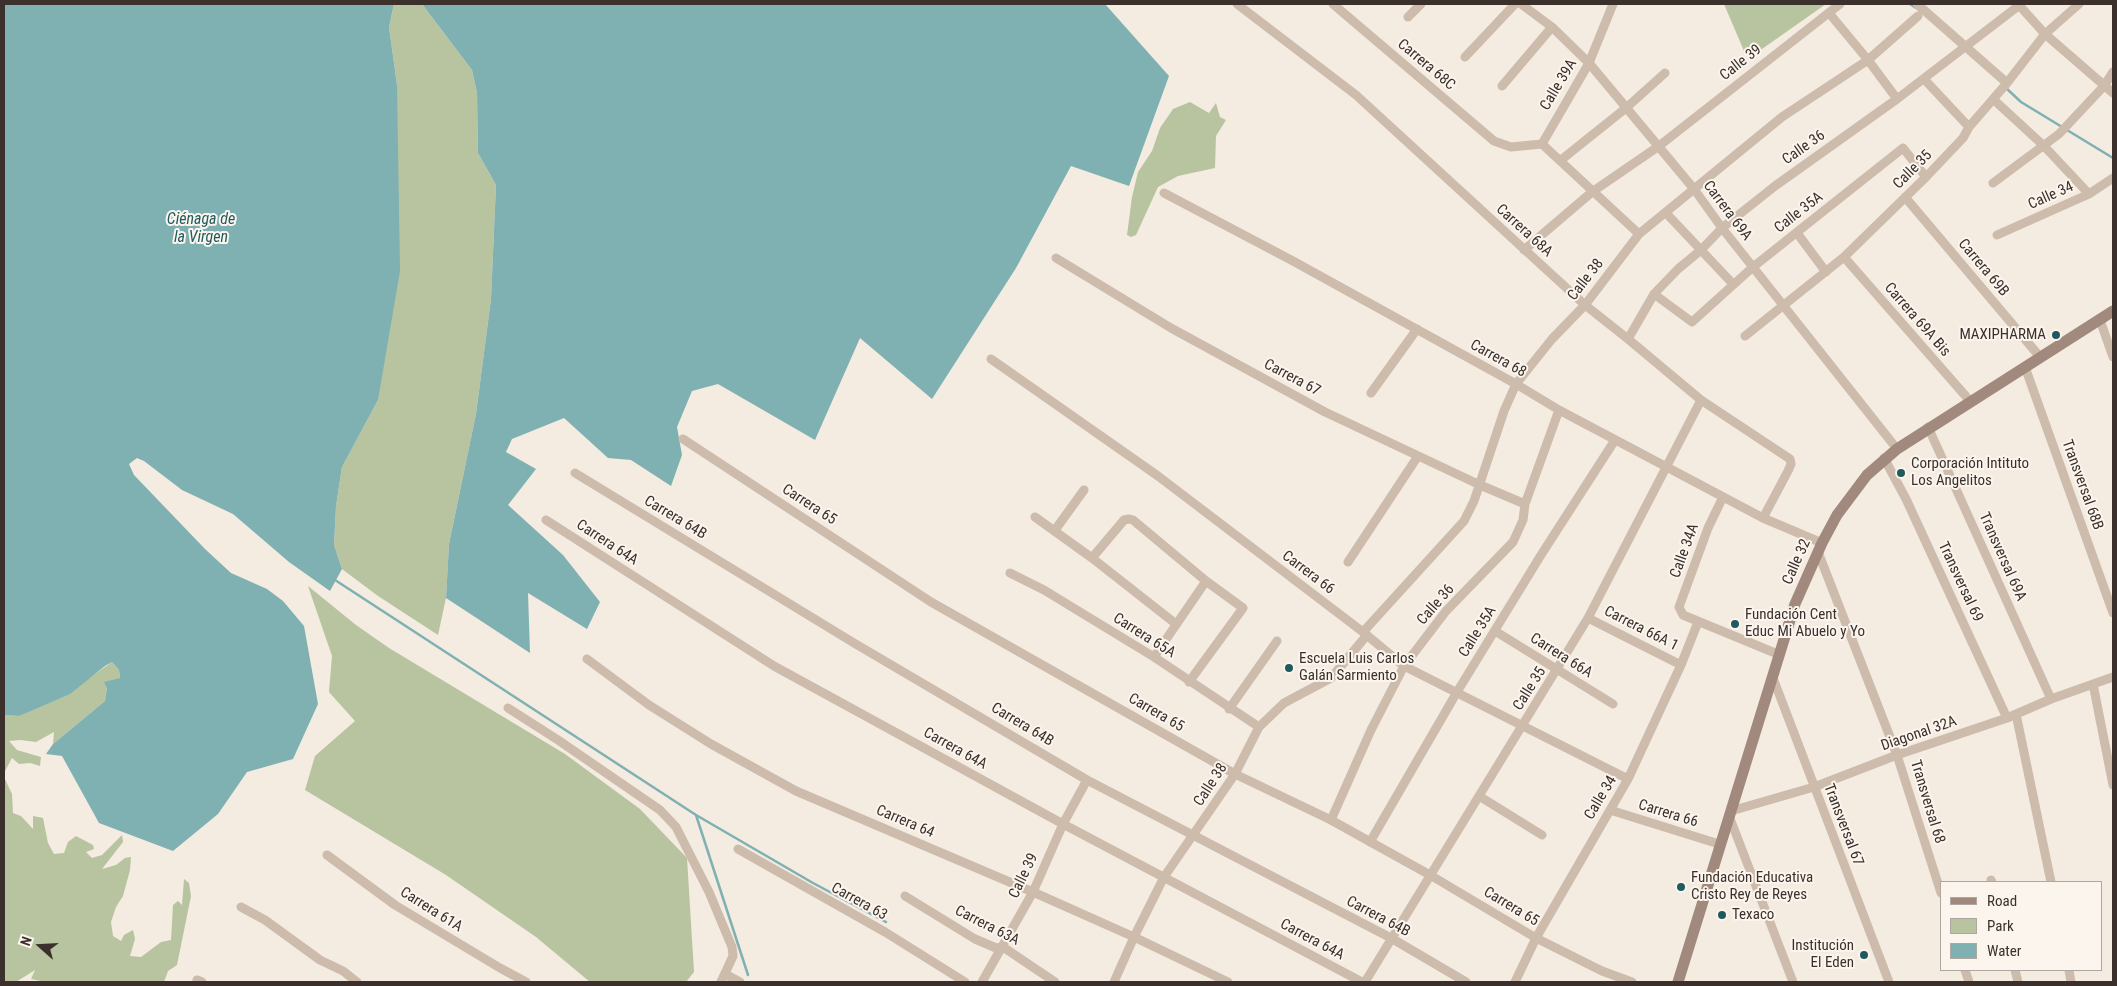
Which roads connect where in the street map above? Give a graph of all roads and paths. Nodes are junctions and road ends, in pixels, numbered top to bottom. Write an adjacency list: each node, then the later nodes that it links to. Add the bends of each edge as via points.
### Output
1 (1237, 4): 48 (street, Carrera 68A, via 1356,95)
2 (1333, 4): 31 (street, Carrera 68C, via 1487,135 1503,145)
3 (1421, 4): 13 (street)
4 (1515, 4): 17 (street)
5 (1521, 4): 14 (street, Carrera 69A)
6 (1613, 4): 19 (street, Calle 39A)
7 (1840, 4): 12 (street, Calle 39)
8 (1931, 4): 11 (street, Calle 38)
9 (2019, 4): 15 (street); 16 (street, Calle 36)
10 (2079, 4): 15 (street, Calle 35)
11 (1920, 10): 16 (street); 18 (street, Calle 38)
12 (1829, 13): 18 (street); 32 (street, Calle 39)
13 (1408, 17)
14 (1552, 27): 19 (street, Carrera 69A); 24 (street)
15 (2045, 34): 23 (street, Calle 35); 25 (street)
16 (1963, 48): 22 (street, Calle 36); 23 (street)
17 (1465, 58)
18 (1868, 60): 27 (street); 38 (street, Calle 38, via 1782,118)
19 (1589, 63): 29 (street, Carrera 69A); 31 (street, Calle 39A)
20 (2113, 72): 25 (street)
21 (1665, 73): 29 (street)
22 (1924, 79): 27 (street, Calle 36); 30 (street)
23 (2005, 85): 28 (street, Calle 35)
24 (1502, 86)
25 (2104, 86): 26 (street); 33 (street, via 2060,134)
26 (2113, 93)
27 (1897, 99): 44 (street, Calle 36)
28 (1992, 99): 30 (street, Calle 35); 33 (street)
29 (1626, 108): 32 (street, Carrera 69A); 34 (street)
30 (1969, 127): 35 (street, Calle 35, via 1963,138)
31 (1542, 144): 34 (street)
32 (1659, 146): 38 (street, Carrera 69A); 39 (street, Calle 39)
33 (2044, 146): 37 (street); 41 (street)
34 (1561, 160): 39 (street)
35 (1926, 177): 42 (street, Calle 35); 45 (street, Calle 35A, via 1903,148)
36 (2112, 182): 41 (street, Calle 34)
37 (1993, 183)
38 (1694, 189): 43 (street, Calle 38); 44 (street, Carrera 69A)
39 (1592, 192): 46 (street); 48 (street, Calle 39)
40 (1164, 193): 60 (street, Carrera 68)
41 (2089, 194): 47 (street, Calle 34)
42 (1905, 197): 50 (street, Calle 35); 63 (street, Carrera 69B)
43 (1666, 213): 46 (street, Calle 38); 49 (street)
44 (1722, 228): 49 (street, Calle 36); 52 (street, Carrera 69A)
45 (1797, 233): 52 (street, Calle 35A); 53 (street)
46 (1639, 234): 57 (street, Calle 38)
47 (1998, 234)
48 (1524, 250): 57 (street, Carrera 68A)
49 (1702, 250): 54 (street); 55 (street, Calle 36)
50 (1844, 257): 53 (street, Calle 35); 70 (street, Carrera 69A Bis)
51 (1056, 258): 76 (street, Carrera 67, via 1171,328 1326,412)
52 (1753, 267): 54 (street, Calle 35A); 56 (street, Carrera 69A)
53 (1826, 272): 56 (street, Calle 35)
54 (1733, 284): 55 (street, Calle 35A, via 1692,322)
55 (1654, 294): 62 (street, Calle 36)
56 (1784, 305): 61 (street, Calle 35); 75 (street, Carrera 69A)
57 (1585, 306): 62 (street, Carrera 68A); 67 (street, Calle 38)
58 (2113, 311): 59 (street, Calle 32)
59 (2100, 320): 63 (street, Calle 32); 64 (street)
60 (1417, 329): 67 (street, Carrera 68); 68 (street)
61 (1745, 336)
62 (1628, 339): 69 (street, Carrera 68A)
63 (2040, 357): 66 (street, Calle 32)
64 (2113, 357)
65 (991, 358): 98 (street, Carrera 66, via 1158,476)
66 (2025, 367): 70 (street, Calle 32); 93 (street, Transversal 68B)
67 (1516, 384): 71 (street, Carrera 68); 80 (street, Calle 38)
68 (1371, 393)
69 (1701, 400): 78 (street, Calle 35); 85 (street, Carrera 68A, via 1790,459 1788,472)
70 (1970, 401): 72 (street, Calle 32)
71 (1558, 410): 74 (street, Carrera 68); 83 (street, Calle 36)
72 (1928, 427): 75 (street, Calle 32); 111 (street, Transversal 69A)
73 (683, 439): 119 (street, Carrera 65, via 931,602)
74 (1615, 440): 78 (street, Carrera 68); 97 (street, Calle 35A)
75 (1897, 449): 77 (street, Calle 32)
76 (1418, 456): 80 (street, Carrera 67); 90 (street)
77 (1884, 458): 88 (street, Calle 32, via 1843,506); 115 (street, Transversal 69)
78 (1666, 466): 82 (street, Carrera 68); 94 (street, Calle 35)
79 (575, 473): 121 (street, Carrera 64B)
80 (1480, 485): 83 (street, Carrera 67); 98 (street, Calle 38, via 1464,521)
81 (1084, 490): 87 (street)
82 (1724, 497): 85 (street, Carrera 68); 95 (street, Calle 34A, via 1708,528 1679,607 1683,615)
83 (1525, 504): 104 (street, Calle 36, via 1523,520 1513,542 1446,612)
84 (1035, 517): 87 (street)
85 (1763, 518): 88 (street, Carrera 68)
86 (546, 520): 128 (street, Carrera 64A, via 774,666)
87 (1054, 530): 89 (street)
88 (1820, 548): 100 (street, Calle 32, via 1795,604); 118 (street, Transversal 68)
89 (1092, 558): 92 (street, via 1124,520 1129,519); 96 (street)
90 (1348, 562)
91 (1010, 573): 101 (street, Carrera 65A)
92 (1206, 581): 96 (street); 108 (street, via 1243,608)
93 (2113, 613)
94 (1588, 618): 103 (street, Carrera 66A 1); 105 (street, Calle 35)
95 (1698, 622): 100 (street); 103 (street, Calle 34)
96 (1176, 624): 101 (street)
97 (1495, 631): 105 (street, Carrera 66A); 110 (street, Calle 35A)
98 (1365, 634): 104 (street, Carrera 66); 117 (street, Calle 38, via 1331,678 1284,703)
99 (1277, 641): 114 (street)
100 (1780, 655): 107 (street, Calle 32)
101 (1154, 657): 108 (street, Carrera 65A)
102 (587, 659): 139 (street, Carrera 64, via 649,705 796,791)
103 (1681, 665): 120 (street, Calle 34)
104 (1404, 666): 110 (street, Carrera 66); 127 (street, Calle 36)
105 (1558, 670): 112 (street, Carrera 66A); 116 (street, Calle 35)
106 (2113, 677): 109 (street, Diagonal 32A)
107 (1773, 678): 123 (street, Transversal 67); 126 (street, Calle 32)
108 (1189, 682): 114 (street, Carrera 65A)
109 (2093, 684): 111 (street, Diagonal 32A); 122 (street)
110 (1457, 692): 116 (street, Carrera 66); 131 (street, Calle 35A)
111 (2051, 699): 115 (street, Diagonal 32A)
112 (1613, 704)
113 (508, 708): 146 (street, via 660,810 676,827 732,947 733,956)
114 (1229, 709): 117 (street, Carrera 65A)
115 (2012, 716): 118 (street, Diagonal 32A); 137 (street, Transversal 69)
116 (1524, 724): 120 (street, Carrera 66); 124 (street, Calle 35)
117 (1259, 727): 119 (street, Calle 38)
118 (1897, 755): 123 (street, Diagonal 32A); 138 (street, Transversal 68)
119 (1235, 774): 127 (street, Carrera 65); 130 (street, Calle 38)
120 (1628, 779): 125 (street, Calle 34)
121 (1087, 780): 128 (street, Calle 39); 130 (street, Carrera 64B)
122 (2113, 785)
123 (1814, 787): 126 (street, Diagonal 32A); 161 (street, Transversal 67)
124 (1480, 796): 129 (street); 135 (street, Calle 35)
125 (1610, 810): 132 (street, Carrera 66); 144 (street, Calle 34)
126 (1730, 813): 132 (street, Calle 32); 160 (street)
127 (1331, 820): 131 (street, Carrera 65)
128 (1063, 824): 136 (street, Carrera 64A); 139 (street, Calle 39)
129 (1542, 834)
130 (1194, 836): 136 (street, Calle 38); 143 (street, Carrera 64B)
131 (1370, 842): 135 (street, Carrera 65)
132 (1719, 844): 159 (street, Calle 32)
133 (738, 849): 150 (street, Carrera 63)
134 (327, 854): 148 (street, Carrera 61A, via 395,905)
135 (1430, 874): 143 (street, Calle 35); 144 (street, Carrera 65)
136 (1164, 878): 142 (street, Calle 38); 155 (street, Carrera 64A)
137 (2051, 881)
138 (1940, 890)
139 (1033, 892): 142 (street, Carrera 64); 145 (street, Calle 39)
140 (905, 896): 145 (street, Carrera 63A, via 975,939 996,948)
141 (241, 907): 147 (street)
142 (1134, 937): 153 (street, Calle 38); 154 (street, Carrera 64)
143 (1391, 938): 155 (street, Calle 35); 156 (street, Carrera 64B)
144 (1536, 938): 157 (street, Calle 34); 158 (street, Carrera 65)
145 (1003, 947): 151 (street, Calle 39); 152 (street, Carrera 63A)
146 (723, 978): 149 (street)
147 (357, 982)
148 (526, 982)
149 (740, 982)
150 (966, 982)
151 (982, 982)
152 (1055, 982)
153 (1114, 982)
154 (1228, 982)
155 (1364, 982)
156 (1466, 982)
157 (1515, 982)
158 (1632, 982)
159 (1678, 982)
160 (1793, 982)
161 (1889, 982)

